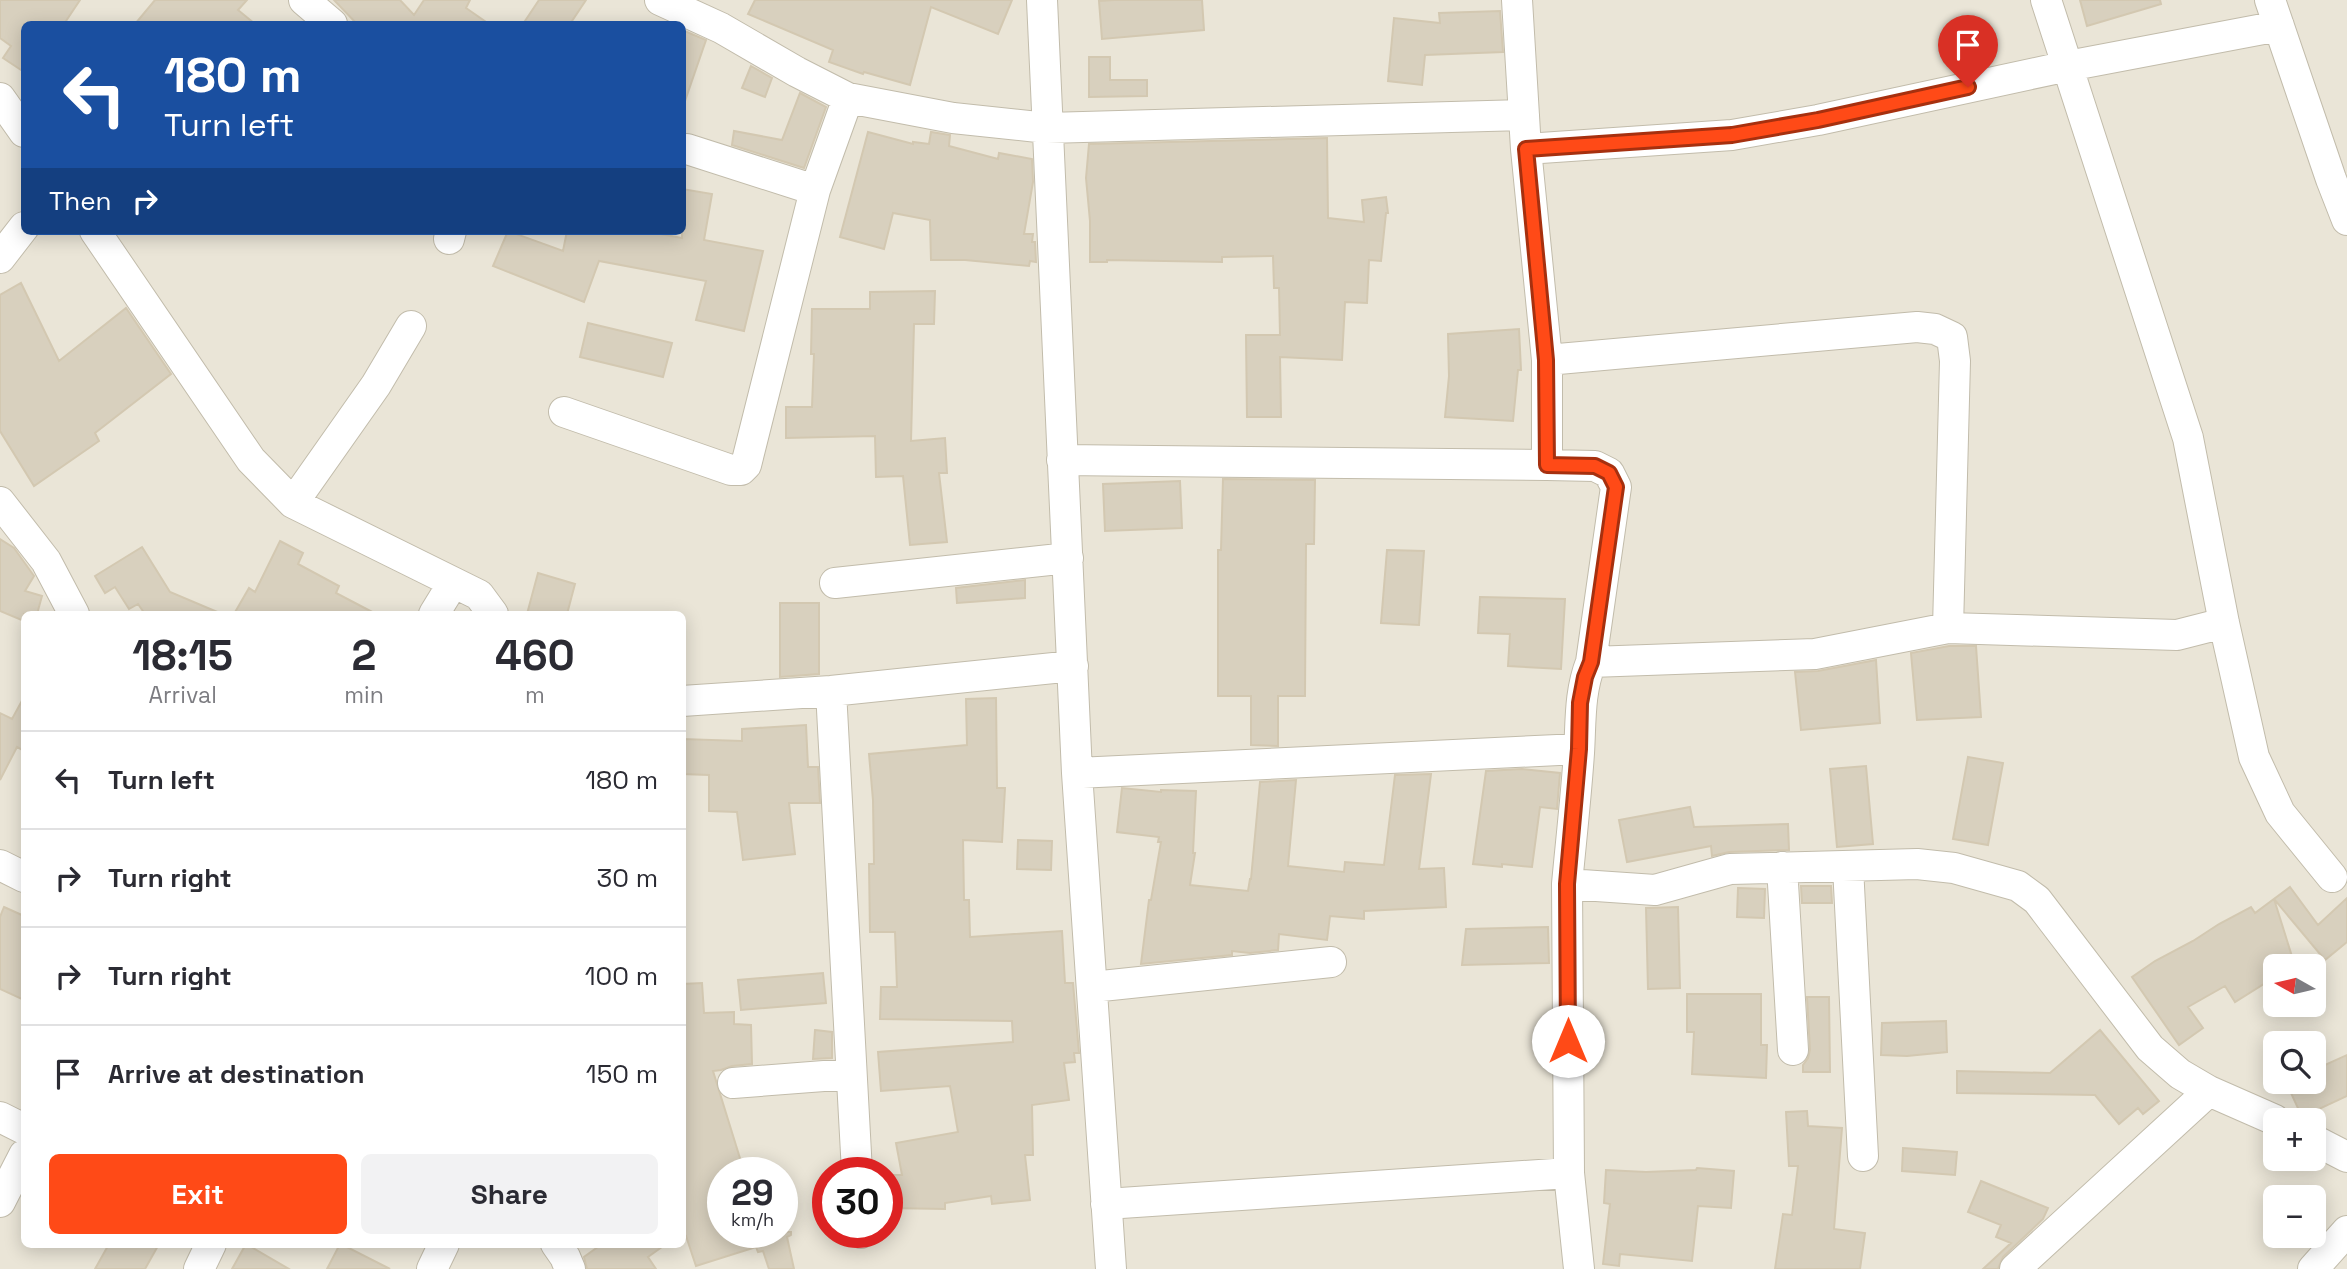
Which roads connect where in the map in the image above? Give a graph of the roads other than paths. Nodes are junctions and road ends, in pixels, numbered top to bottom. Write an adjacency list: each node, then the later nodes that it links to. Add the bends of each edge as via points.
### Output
1 (304, 0): 7 (street)
2 (660, 0): 10 (street)
3 (1042, 0): 13 (street)
4 (1517, 0): 11 (street)
5 (2046, 0): 8 (street)
6 (2275, 13): 8 (street); 16 (street)
7 (328, 21)
8 (2068, 66): 15 (street, via 1732,135); 35 (street, via 2188,438)
9 (0, 98): 12 (street)
10 (848, 98): 13 (street, via 954,118); 17 (street)
11 (1524, 115): 13 (street); 15 (street)
12 (21, 128)
13 (1047, 128): 25 (street)
14 (687, 149): 17 (street)
15 (1526, 149): 23 (street)
16 (2339, 177): 18 (street)
17 (815, 190): 24 (street, via 746,465 741,470)
18 (2347, 220)
19 (21, 231): 21 (street)
20 (98, 235): 28 (street, via 251,460)
21 (0, 258)
22 (411, 326): 28 (street, via 376,385)
23 (1546, 360): 26 (street); 36 (street, via 1917,327 1952,337)
24 (564, 412)
25 (1062, 460): 26 (street); 29 (street)
26 (1547, 465): 37 (street, via 1595,466 1609,473 1616,487)
27 (0, 502): 32 (street, via 46,561)
28 (293, 503): 30 (street)
29 (1068, 558): 31 (street); 38 (street)
30 (453, 583): 33 (street); 34 (street, via 479,595)
31 (835, 583)
32 (72, 611)
33 (436, 611)
34 (491, 611)
35 (2224, 622): 36 (street, via 2177,635); 47 (street, via 2254,757 2280,813)
36 (1948, 628): 37 (street, via 1815,654)
37 (1591, 662): 41 (street, via 1580,703)
38 (1073, 666): 39 (street); 42 (street)
39 (831, 691): 40 (street); 52 (street)
40 (686, 701)
41 (1579, 749): 42 (street); 48 (street)
42 (1077, 774): 50 (street)
43 (0, 865): 46 (street)
44 (1782, 867): 45 (street); 48 (street, via 1730,869 1655,890); 51 (street)
45 (1848, 867): 54 (street, via 1917,864 1954,868 2018,886 2037,901 2150,1048); 59 (street)
46 (21, 876)
47 (2332, 877)
48 (1567, 884): 63 (street)
49 (1331, 962): 50 (street)
50 (1092, 987): 65 (street)
51 (1793, 1050)
52 (850, 1074): 53 (street); 60 (street)
53 (733, 1083)
54 (2209, 1091): 55 (street); 75 (street)
55 (2263, 1115)
56 (0, 1116): 57 (street)
57 (21, 1127)
58 (2326, 1146): 61 (street)
59 (1864, 1156)
60 (856, 1157)
61 (2347, 1157)
62 (21, 1162): 64 (street)
63 (1569, 1172): 65 (street); 74 (street)
64 (0, 1202)
65 (1107, 1204): 73 (street)
66 (2347, 1231): 76 (street)
67 (209, 1248): 70 (street)
68 (442, 1248): 71 (street)
69 (559, 1248): 72 (street)
70 (200, 1269)
71 (432, 1269)
72 (570, 1269)
73 (1111, 1269)
74 (1578, 1269)
75 (2015, 1269)
76 (2313, 1269)

